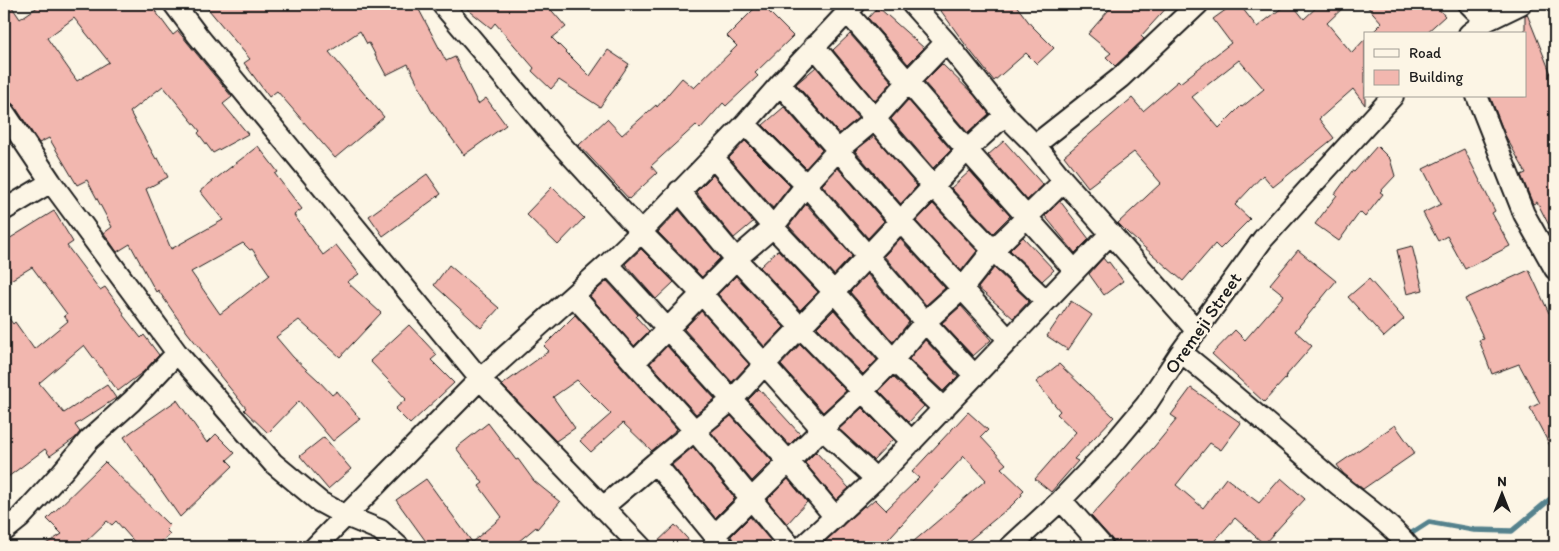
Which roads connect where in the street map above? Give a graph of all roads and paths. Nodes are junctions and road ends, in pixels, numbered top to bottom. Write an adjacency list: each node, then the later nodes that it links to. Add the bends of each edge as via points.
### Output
1 (174, 4): 57 (street)
2 (442, 4): 33 (street, via 555,138)
3 (912, 4): 10 (street)
4 (1198, 4): 20 (street, via 1120,78)
5 (1468, 4): 8 (street)
6 (1521, 4): 8 (street)
7 (851, 8): 11 (street); 12 (street)
8 (1486, 21): 9 (street)
9 (1472, 32)
10 (946, 42): 12 (street); 17 (street)
11 (814, 46): 13 (street); 18 (street)
12 (908, 82): 18 (street); 22 (street)
13 (780, 84): 19 (street); 21 (street)
14 (1391, 98): 49 (street, Oremeji Street, via 1263,239)
15 (1478, 98): 39 (street, via 1524,214)
16 (4, 112): 25 (street)
17 (1005, 116): 20 (street); 22 (street)
18 (875, 119): 21 (street); 27 (street)
19 (745, 124): 23 (street); 26 (street)
20 (1035, 146): 24 (street)
21 (838, 150): 26 (street); 31 (street)
22 (967, 150): 27 (street); 30 (street)
23 (713, 157): 28 (street); 32 (street)
24 (1064, 181): 30 (street); 34 (street)
25 (51, 182): 29 (street); 52 (street)
26 (806, 185): 32 (street); 36 (street)
27 (934, 186): 31 (street); 35 (street)
28 (679, 191): 33 (street); 37 (street)
29 (4, 210)
30 (1028, 216): 35 (street); 40 (street)
31 (900, 221): 36 (street); 41 (street)
32 (773, 227): 37 (street); 42 (street)
33 (641, 232): 38 (street); 43 (street)
34 (1111, 233): 40 (street); 49 (street)
35 (993, 250): 41 (street); 45 (street)
36 (867, 257): 42 (street); 46 (street)
37 (736, 259): 43 (street); 47 (street)
38 (608, 264): 44 (street); 48 (street)
39 (1555, 269)
40 (1075, 271): 45 (street)
41 (962, 289): 46 (street); 50 (street)
42 (834, 292): 47 (street); 53 (street)
43 (702, 293): 48 (street); 55 (street)
44 (574, 296): 54 (street); 57 (street)
45 (1046, 301): 50 (street)
46 (925, 322): 53 (street); 56 (street)
47 (800, 327): 55 (street); 58 (street)
48 (667, 330): 54 (street); 59 (street)
49 (1197, 331): 51 (street, Oremeji Street)
50 (1009, 340): 56 (street)
51 (1181, 352): 68 (street, Oremeji Street, via 1146,405); 73 (street)
52 (177, 353): 70 (street, via 273,463 320,502); 72 (street)
53 (893, 360): 58 (street); 60 (street)
54 (634, 363): 62 (street)
55 (764, 365): 59 (street); 61 (street)
56 (975, 376): 60 (street)
57 (480, 379): 69 (street); 70 (street)
58 (862, 392): 61 (street); 63 (street)
59 (732, 400): 62 (street); 65 (street)
60 (944, 409): 63 (street)
61 (822, 429): 65 (street); 66 (street)
62 (695, 431): 64 (street); 67 (street)
63 (912, 442): 66 (street)
64 (655, 462): 69 (street); 74 (street)
65 (789, 462): 67 (street); 71 (street)
66 (876, 479): 71 (street)
67 (751, 499): 74 (street); 78 (street)
68 (1061, 500): 80 (street, Oremeji Street); 81 (street)
69 (602, 508): 77 (street)
70 (346, 516): 75 (street); 76 (street, via 380,530)
71 (835, 517): 79 (street)
72 (4, 531)
73 (1404, 541)
74 (719, 542)
75 (315, 547)
76 (399, 547)
77 (641, 547)
78 (791, 547)
79 (802, 547)
80 (1010, 547)
81 (1103, 547)

